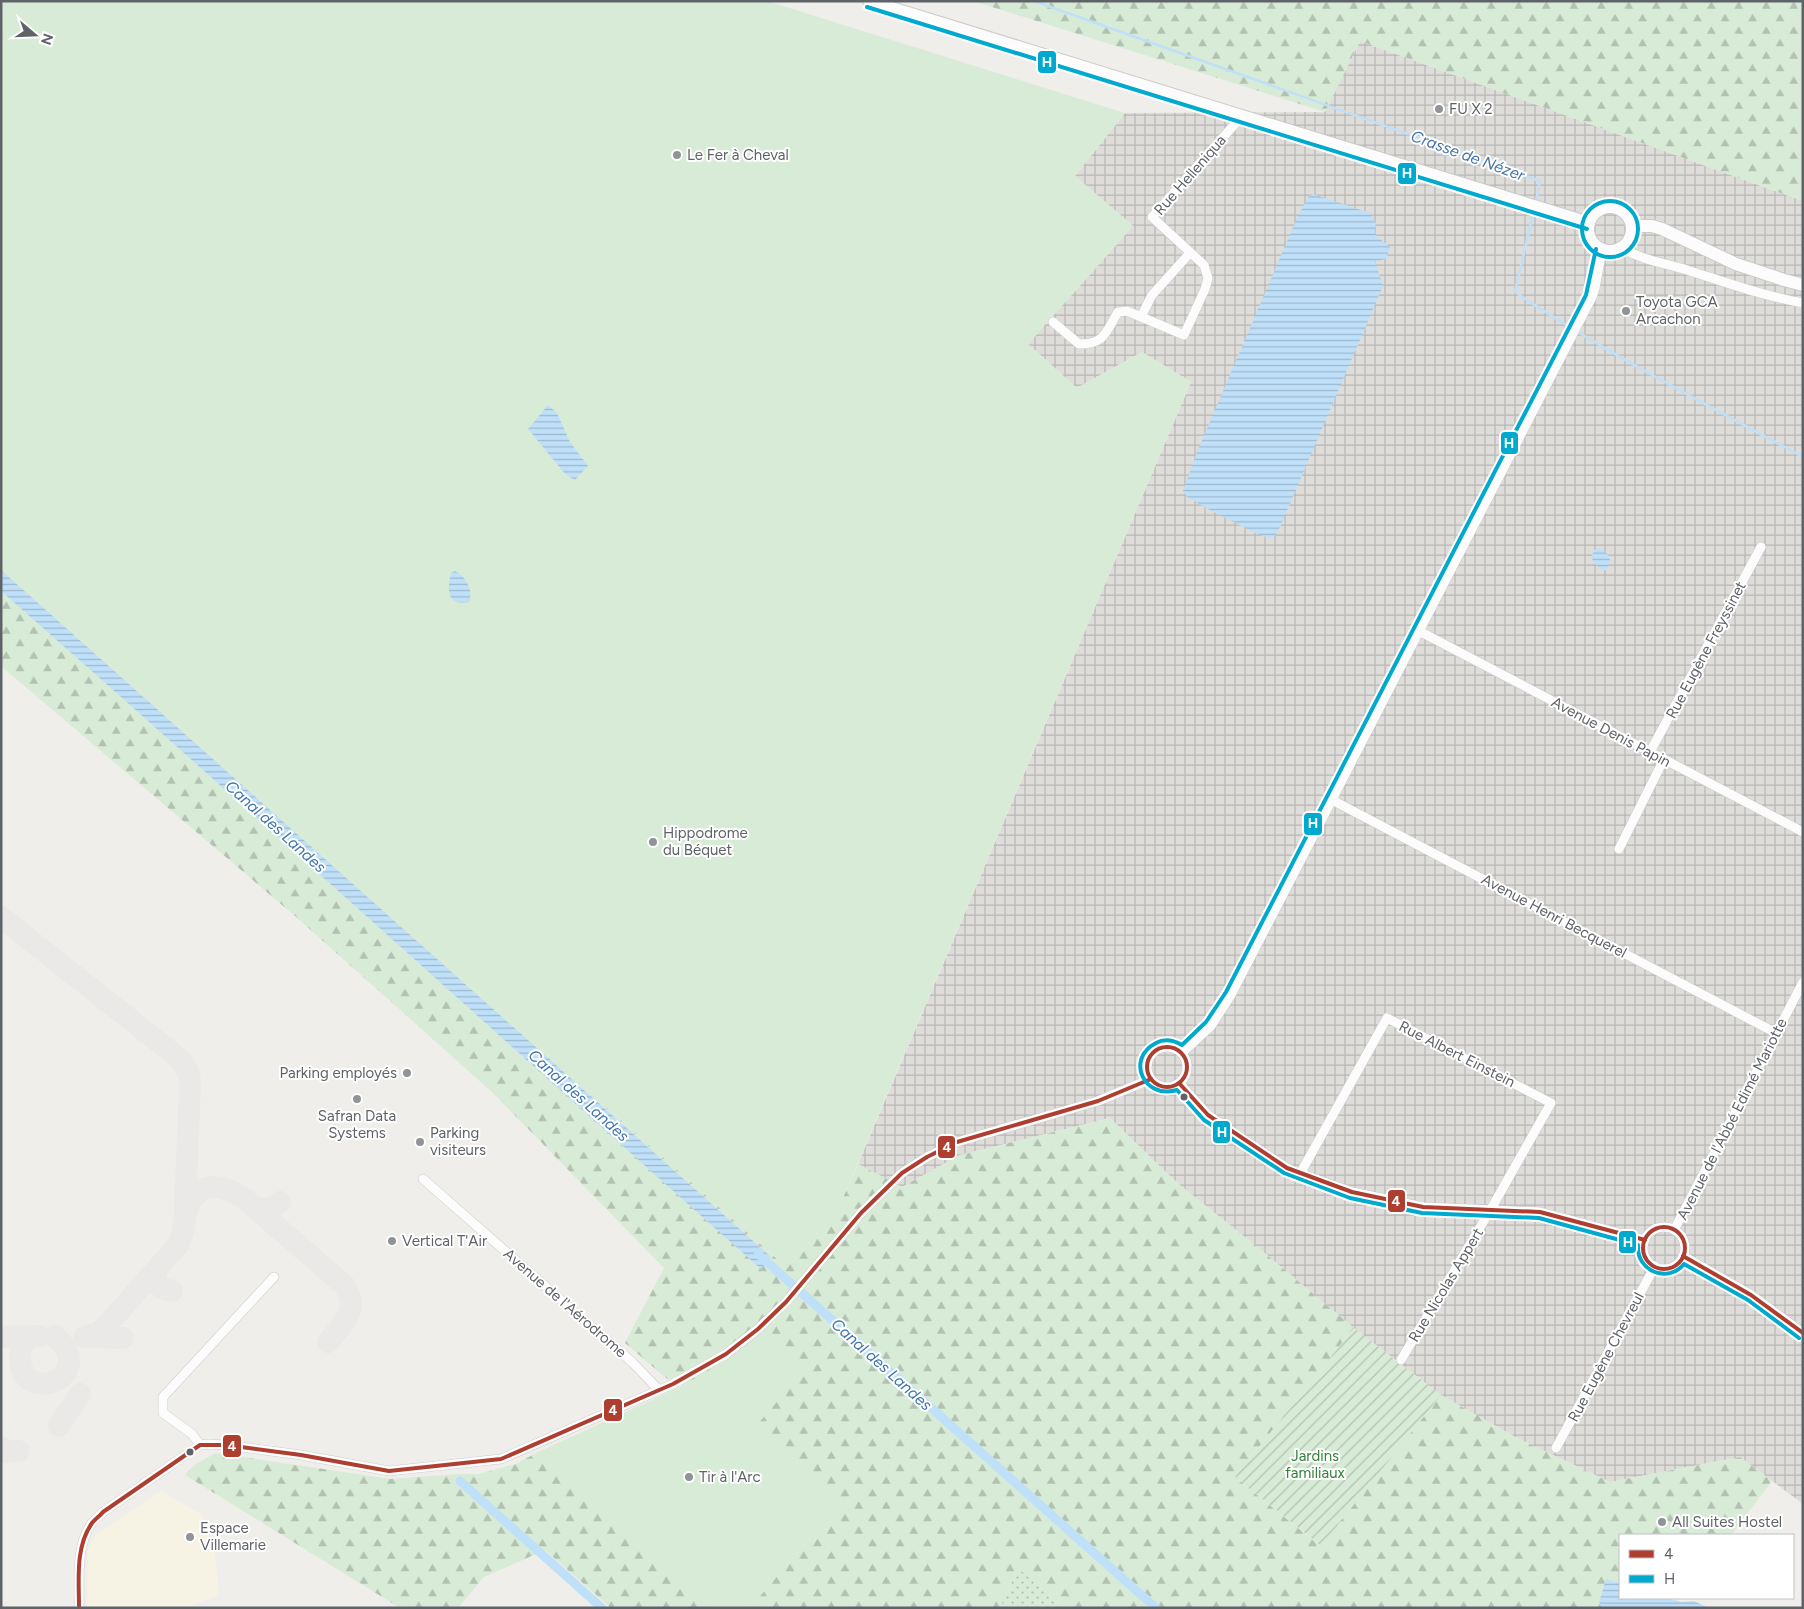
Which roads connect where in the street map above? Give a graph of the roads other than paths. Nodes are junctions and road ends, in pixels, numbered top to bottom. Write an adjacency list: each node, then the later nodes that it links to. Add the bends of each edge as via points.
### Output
1 (869, 1): 2 (main road)
2 (1242, 116): 3 (main road); 7 (street, Rue Helleniqua, via 1152,217)
3 (1589, 222): 4 (main road, via 1597,210 1612,207 1625,213); 6 (main road, via 1589,236)
4 (1632, 226): 5 (main road, via 1630,239); 8 (main road, via 1662,229 1736,264)
5 (1621, 248): 6 (main road); 9 (street, via 1640,258)
6 (1602, 250): 13 (street, via 1596,288)
7 (1190, 253): 10 (street, via 1152,295); 10 (street, Rue Helleniqua, via 1204,265 1208,278 1184,335)
8 (1803, 285)
9 (1803, 303)
10 (1142, 317): 11 (street, Rue Helleniqua, via 1127,311 1118,312 1104,338 1090,344 1079,344)
11 (1053, 322)
12 (1761, 547): 14 (street, Rue Eugène Freyssinet)
13 (1419, 631): 14 (street, Avenue Denis Papin); 16 (street)
14 (1650, 752): 15 (street, Avenue Denis Papin)
15 (1664, 760): 17 (street, Avenue Denis Papin); 18 (street)
16 (1332, 800): 20 (street, Avenue Henri Becquerel); 21 (street, via 1230,995 1211,1026)
17 (1803, 832)
18 (1619, 849)
19 (1803, 982): 20 (street, Avenue de l'Abbé Edimé Mariotte)
20 (1776, 1033): 27 (street, Avenue de l'Abbé Edimé Mariotte)
21 (1182, 1053): 22 (street, via 1171,1046 1153,1051 1147,1062); 23 (street, via 1186,1059 1186,1072)
22 (1151, 1079): 23 (street, via 1167,1087); 34 (street, via 1098,1101 957,1142 927,1157 902,1173 861,1213 786,1302 758,1329 726,1354)
23 (1178, 1083): 24 (street, via 1208,1114)
24 (1300, 1174): 26 (street, via 1352,1192 1404,1204); 26 (street, Rue Albert Einstein, via 1387,1018 1551,1102)
25 (423, 1179): 34 (street, Avenue de l'Aérodrome, via 626,1356)
26 (1491, 1209): 28 (street, via 1540,1212); 33 (street, Rue Nicolas Appert)
27 (1674, 1230): 28 (street, via 1665,1227 1655,1229); 29 (street, via 1684,1243)
28 (1645, 1240): 30 (street, via 1645,1256)
29 (1683, 1256): 30 (street, via 1672,1267); 32 (street, via 1751,1295)
30 (1655, 1266): 36 (street, Rue Eugène Chevreul)
31 (274, 1277): 35 (street, via 164,1398 163,1413 192,1434)
32 (1803, 1333)
33 (1401, 1360)
34 (659, 1390): 35 (street, via 501,1459 388,1470 226,1445)
35 (200, 1446): 37 (street, via 103,1512 92,1524 83,1541)
36 (1556, 1448)
37 (79, 1608)

